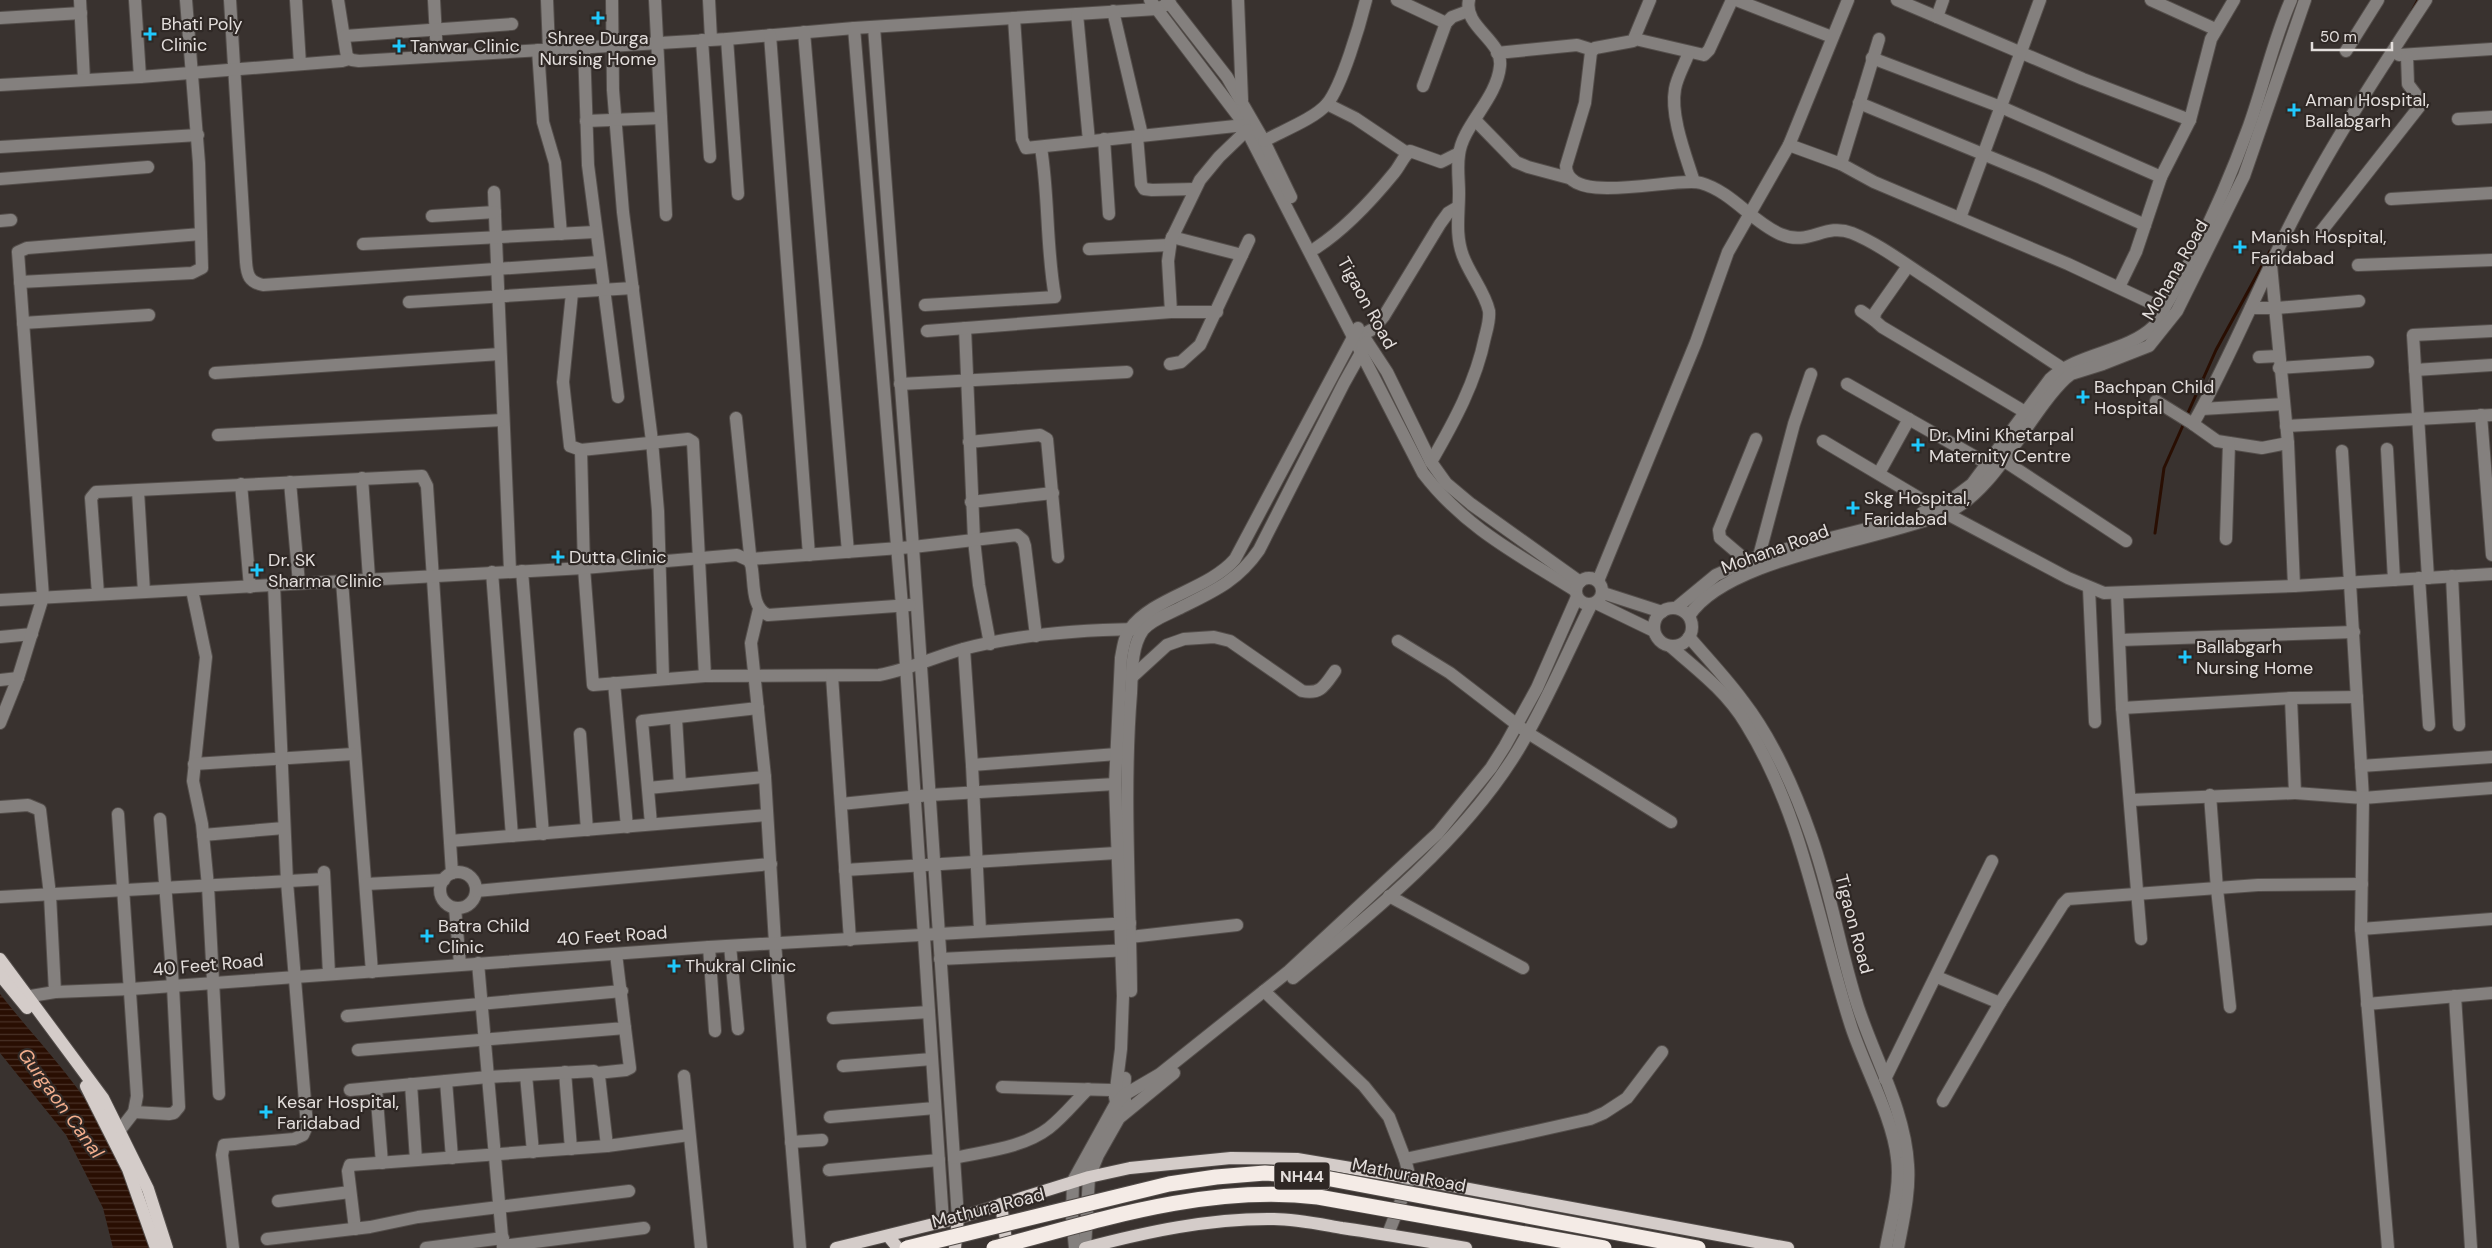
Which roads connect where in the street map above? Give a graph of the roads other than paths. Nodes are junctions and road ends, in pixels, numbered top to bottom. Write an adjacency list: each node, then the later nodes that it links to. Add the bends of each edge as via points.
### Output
1 (135, 0): 67 (street)
2 (186, 0): 66 (street)
3 (230, 0): 65 (street)
4 (296, 0): 64 (street)
5 (338, 0): 43 (street)
6 (434, 0): 40 (street)
7 (547, 0): 52 (street)
8 (612, 0): 50 (street)
9 (654, 0): 49 (street)
10 (709, 0): 48 (street)
11 (1238, 0): 76 (street)
12 (1366, 0): 72 (street, via 1349,53)
13 (1397, 0): 35 (street)
14 (1650, 0): 44 (street)
15 (1734, 0): 45 (street); 56 (street, via 1707,53)
16 (1848, 0): 45 (street)
17 (1897, 0): 32 (street)
18 (1943, 0): 32 (street)
19 (2040, 0): 57 (street)
20 (2151, 0): 39 (street)
21 (2234, 0): 39 (street)
22 (2291, 0): 141 (street, Mohana Road, via 2229,178)
23 (2305, 0): 159 (street, Mohana Road, via 2244,176 2177,311 2149,346 2103,364)
24 (2378, 0): 55 (street)
25 (2426, 0): 58 (street)
26 (1169, 2): 27 (street); 76 (street, Tigaon Road, via 1227,77)
27 (1154, 4): 30 (street); 76 (street, Tigaon Road)
28 (1468, 5): 35 (street); 59 (street)
29 (80, 6): 33 (street); 68 (street)
30 (1113, 11): 31 (street); 83 (street)
31 (1077, 14): 34 (street); 86 (street)
32 (1937, 17): 57 (street)
33 (0, 18)
34 (1014, 18): 37 (street); 89 (street, via 1022,139 1026,148)
35 (1446, 23): 70 (street)
36 (512, 24): 40 (street)
37 (874, 27): 38 (street); 164 (street)
38 (854, 28): 41 (street); 203 (street)
39 (2215, 28): 79 (street)
40 (435, 30): 43 (street); 60 (street)
41 (804, 32): 42 (street); 204 (street)
42 (770, 35): 46 (street); 205 (street)
43 (344, 36): 63 (street)
44 (1635, 38): 54 (street, via 1630,43); 56 (street)
45 (1832, 38): 87 (street)
46 (727, 39): 48 (street); 103 (street)
47 (1879, 39): 62 (street)
48 (707, 40): 49 (street); 93 (street)
49 (656, 42): 50 (street); 75 (street)
50 (612, 45): 51 (street); 78 (street)
51 (584, 47): 52 (street); 80 (street)
52 (543, 49): 60 (street); 116 (street, via 544,122 555,163)
53 (2492, 49): 61 (street)
54 (1592, 50): 59 (street, via 1577,45); 97 (street, via 1585,103 1566,170)
55 (2346, 51)
56 (1689, 52): 99 (street, via 1675,96 1680,137)
57 (2021, 52): 73 (street); 79 (street)
58 (2392, 52): 61 (street); 126 (street, via 2302,203)
59 (1497, 53): 81 (street, via 1500,69)
60 (437, 56): 63 (street)
61 (2407, 56): 114 (street, via 2408,84 2420,100 2419,107)
62 (1872, 58): 71 (street); 73 (street)
63 (349, 59): 64 (street)
64 (300, 64): 65 (street)
65 (234, 69): 66 (street); 129 (street, via 246,262 249,278 254,283 263,285)
66 (193, 74): 67 (street); 82 (street)
67 (140, 77): 68 (street)
68 (84, 80): 69 (street)
69 (0, 85)
70 (1424, 86)
71 (1859, 103): 92 (street); 94 (street)
72 (1327, 104): 85 (street); 90 (street, via 1355,118)
73 (2001, 107): 92 (street); 96 (street)
74 (2492, 117): 77 (street)
75 (661, 118): 78 (street); 108 (street)
76 (1243, 119): 83 (street); 85 (street, Tigaon Road); 100 (street); 151 (street, via 1322,274)
77 (2458, 119)
78 (615, 120): 80 (street); 132 (street, via 622,212)
79 (2190, 120): 96 (street)
80 (586, 121): 113 (street)
81 (1476, 121): 91 (street, via 1463,140); 97 (street, via 1516,162)
82 (198, 135): 88 (street); 115 (street)
83 (1140, 136): 84 (street); 100 (street, via 1141,184 1144,188)
84 (1104, 139): 86 (street); 107 (street)
85 (1264, 141): 121 (street, Tigaon Road)
86 (1088, 142): 89 (street)
87 (1788, 145): 94 (street); 109 (street)
88 (0, 147)
89 (1042, 148): 138 (street, via 1055,297)
90 (1407, 153): 91 (street, via 1414,151 1441,162); 121 (street, via 1392,175 1352,217)
91 (1459, 153): 105 (street)
92 (1983, 156): 111 (street); 112 (street)
93 (710, 157)
94 (1841, 164): 111 (street, via 1856,174)
95 (148, 168): 98 (street)
96 (2161, 177): 112 (street)
97 (1569, 178): 99 (street, via 1578,184 1609,188)
98 (0, 180)
99 (1694, 182): 109 (street, via 1727,196)
100 (1195, 189): 119 (street)
101 (494, 192): 106 (street)
102 (2492, 193): 104 (street)
103 (738, 194)
104 (2391, 199)
105 (1458, 207): 151 (street, via 1448,213 1440,224 1384,316); 189 (street, via 1462,254 1487,304 1489,319 1482,354 1470,385)
106 (495, 212): 110 (street); 117 (street)
107 (1109, 214)
108 (666, 215)
109 (1749, 215): 128 (street, via 1775,232 1797,239 1846,230); 233 (street, via 1728,252)
110 (432, 216)
111 (1960, 218): 131 (street)
112 (2145, 225): 131 (street)
113 (595, 232): 116 (street); 125 (street)
114 (2320, 233)
115 (202, 234): 130 (street, via 22,249 18,255); 130 (street, via 202,265 197,272)
116 (561, 234): 117 (street)
117 (495, 238): 120 (street); 129 (street)
118 (1249, 240): 123 (street)
119 (1170, 241): 122 (street); 123 (street); 143 (street)
120 (363, 244)
121 (1316, 248): 151 (street, Tigaon Road)
122 (1089, 249)
123 (1242, 255): 144 (street)
124 (2492, 260): 127 (street)
125 (599, 262): 129 (street); 133 (street)
126 (2271, 264): 139 (street); 140 (street)
127 (2358, 265)
128 (1908, 266): 146 (street, via 1875,313); 159 (street)
129 (497, 268): 135 (street)
130 (20, 282): 147 (street)
131 (2119, 287): 141 (street)
132 (633, 288): 133 (street); 180 (street)
133 (603, 290): 134 (street); 166 (street)
134 (572, 293): 135 (street); 186 (street, via 564,393 570,446)
135 (498, 297): 137 (street); 152 (street)
136 (2359, 301): 140 (street)
137 (409, 302)
138 (925, 305)
139 (2251, 308): 140 (street); 169 (street, via 2222,374)
140 (2277, 308): 154 (street)
141 (2164, 309): 159 (street, Mohana Road, via 2147,333)
142 (1861, 311): 146 (street)
143 (1171, 312): 144 (street); 148 (street)
144 (1217, 312): 156 (street, via 1195,352 1181,362)
145 (149, 315): 147 (street)
146 (1874, 320): 170 (street)
147 (23, 322): 234 (street)
148 (965, 328): 149 (street); 163 (street)
149 (927, 331)
150 (2492, 331): 158 (street, via 2412,335)
151 (1361, 342): 189 (street, Tigaon Road, via 1387,372); 229 (street, Tigaon Road, via 1413,457 1434,488 1484,533); 242 (street, via 1235,559 1216,576 1149,612); 243 (street, via 1251,562 1230,582 1155,620)
152 (500, 354): 161 (street); 175 (street)
153 (2260, 357): 154 (street)
154 (2279, 362): 155 (street); 168 (street)
155 (2368, 362)
156 (1170, 364)
157 (2492, 365): 158 (street)
158 (2415, 370): 174 (street)
159 (2067, 371): 170 (street, Mohana Road, via 2050,378); 188 (street, Mohana Road)
160 (1127, 372): 163 (street)
161 (215, 373)
162 (1812, 374): 209 (street)
163 (969, 380): 164 (street); 182 (street)
164 (900, 384): 202 (street)
165 (1847, 384): 173 (street)
166 (618, 397)
167 (2156, 401): 176 (street)
168 (2284, 404): 169 (street); 177 (street)
169 (2202, 409): 176 (street)
170 (2025, 412): 190 (street, Mohana Road)
171 (2486, 415): 174 (street); 206 (street)
172 (736, 418): 211 (street)
173 (1909, 419): 190 (street); 191 (street)
174 (2418, 419): 177 (street); 219 (street)
175 (503, 420): 178 (street); 213 (street)
176 (2193, 424): 183 (street, via 2218,441)
177 (2286, 426): 184 (street)
178 (218, 435)
179 (1756, 439): 209 (street, via 1719,530 1720,538)
180 (652, 441): 186 (street); 208 (street, via 688,438 694,442); 210 (street)
181 (1823, 441): 191 (street)
182 (969, 442): 196 (street, via 1045,437); 197 (street)
183 (2229, 443): 184 (street, via 2262,448); 199 (street)
184 (2288, 443): 225 (street)
185 (2387, 449): 220 (street)
186 (581, 450): 212 (street)
187 (2342, 451): 222 (street)
188 (2002, 460): 198 (street, Mohana Road, via 1981,488); 201 (street)
189 (1431, 462): 229 (street, Tigaon Road, via 1457,493)
190 (1988, 464): 198 (street, Mohana Road, via 1964,492)
191 (1879, 473): 198 (street)
192 (362, 478): 193 (street); 216 (street, via 419,475 425,479); 218 (street)
193 (290, 482): 194 (street); 223 (street)
194 (241, 484): 195 (street); 226 (street)
195 (138, 491): 230 (street); 231 (street, via 104,491 91,496)
196 (1053, 493): 197 (street); 207 (street)
197 (972, 502): 200 (street)
198 (1941, 510): 209 (street, Mohana Road); 227 (street); 241 (street, Mohana Road, via 1748,573 1714,590 1696,604)
199 (2226, 539)
200 (974, 540): 202 (street); 247 (street, via 1017,535 1023,540); 252 (street, via 978,585)
201 (2126, 541)
202 (913, 547): 203 (street); 236 (street)
203 (897, 548): 204 (street); 237 (street)
204 (848, 552): 205 (street)
205 (809, 555): 211 (street)
206 (2492, 555)
207 (1058, 556)
208 (699, 557): 210 (street); 211 (street, via 737,555); 259 (street)
209 (1753, 558): 238 (street, Mohana Road, via 1716,575)
210 (659, 561): 212 (street); 263 (street)
211 (751, 562): 239 (street)
212 (584, 568): 213 (street); 265 (street, via 593,685)
213 (516, 571): 214 (street); 307 (street)
214 (492, 572): 216 (street); 309 (street)
215 (2492, 574): 217 (street)
216 (432, 575): 218 (street); 310 (street)
217 (2452, 576): 219 (street); 275 (street)
218 (369, 578): 221 (street)
219 (2424, 578): 220 (street); 274 (street)
220 (2394, 580): 222 (street)
221 (342, 581): 223 (street); 278 (street)
222 (2351, 581): 225 (street); 245 (street)
223 (299, 583): 224 (street)
224 (274, 585): 226 (street); 281 (street)
225 (2294, 586): 232 (street)
226 (250, 587): 228 (street)
227 (2089, 588): 232 (street); 271 (street)
228 (192, 590): 230 (street); 282 (street, via 206,657)
229 (1578, 590): 233 (street, via 1583,603); 233 (street, via 1590,578); 273 (street, via 1537,688)
230 (144, 592): 231 (street, via 117,598)
231 (98, 594): 234 (street)
232 (2117, 594): 250 (street)
233 (1597, 595): 240 (street); 244 (street); 276 (street)
234 (43, 597): 235 (street); 246 (street)
235 (0, 600)
236 (917, 604): 237 (street); 255 (street)
237 (902, 606): 239 (street, via 768,615); 256 (street)
238 (1676, 608): 240 (street); 241 (street)
239 (759, 609): 258 (street, via 750,643)
240 (1662, 612): 244 (street, via 1654,624)
241 (1689, 616): 249 (street, via 1692,630)
242 (1130, 629): 243 (street); 247 (street, via 1078,630); 279 (street, via 1121,658)
243 (1144, 629): 261 (street, via 1136,648)
244 (1654, 631): 253 (street, via 1663,643)
245 (2354, 632): 250 (street); 266 (street)
246 (32, 634): 248 (street); 262 (street)
247 (1036, 636): 252 (street)
248 (0, 637)
249 (1689, 637): 253 (street, via 1677,646); 319 (street, Tigaon Road, via 1758,722 1808,826)
250 (2120, 640): 269 (street)
251 (1398, 641): 273 (street, via 1450,673)
252 (990, 644): 254 (street)
253 (1670, 646): 319 (street, Tigaon Road, via 1732,702 1747,724)
254 (964, 649): 255 (street); 283 (street)
255 (920, 662): 256 (street); 292 (street)
256 (906, 668): 260 (street, via 879,675); 294 (street)
257 (1335, 670): 261 (street, via 1322,689 1312,693 1302,691 1230,641 1214,637 1184,639 1167,645)
258 (754, 675): 259 (street); 260 (street); 268 (street)
259 (705, 676): 263 (street)
260 (832, 676): 297 (street)
261 (1132, 677): 334 (street, via 1127,739)
262 (18, 678): 264 (street); 272 (street)
263 (663, 678): 265 (street)
264 (0, 680)
265 (614, 682): 304 (street)
266 (2357, 697): 267 (street); 284 (street)
267 (2291, 698): 269 (street); 291 (street)
268 (758, 708): 270 (street); 285 (street)
269 (2122, 708): 296 (street)
270 (676, 718): 287 (street); 288 (street, via 642,722)
271 (2095, 722)
272 (0, 723)
273 (1518, 724): 276 (street); 362 (street, via 1491,768 1438,832)
274 (2429, 725)
275 (2459, 725)
276 (1528, 733): 302 (street); 330 (street, via 1467,818 1423,865)
277 (580, 734): 306 (street)
278 (353, 754): 281 (street); 321 (street)
279 (1117, 754): 283 (street); 286 (street)
280 (2492, 757): 284 (street)
281 (280, 760): 282 (street); 305 (street)
282 (194, 764): 308 (street, via 194,790)
283 (972, 765): 290 (street)
284 (2361, 766): 295 (street)
285 (764, 777): 287 (street); 300 (street)
286 (1115, 784): 290 (street); 311 (street)
287 (680, 785): 288 (street)
288 (648, 788): 303 (street)
289 (2492, 788): 295 (street)
290 (974, 793): 292 (street); 312 (street)
291 (2295, 794): 293 (street); 295 (street)
292 (930, 795): 294 (street); 315 (street)
293 (2210, 795): 296 (street); 325 (street)
294 (915, 797): 297 (street); 316 (street)
295 (2363, 798): 322 (street)
296 (2131, 800): 328 (street)
297 (841, 804): 317 (street)
298 (0, 808): 329 (street, via 28,805 40,810)
299 (118, 814): 326 (street)
300 (767, 815): 303 (street); 314 (street)
301 (160, 819): 324 (street)
302 (1671, 822)
303 (651, 824): 304 (street)
304 (627, 827): 306 (street)
305 (284, 828): 308 (street); 320 (street)
306 (586, 830): 307 (street)
307 (543, 834): 309 (street)
308 (203, 835): 323 (street)
309 (512, 836): 310 (street)
310 (450, 841): 318 (street)
311 (1116, 852): 312 (street); 334 (street)
312 (978, 860): 315 (street); 337 (street)
313 (1992, 860): 356 (street)
314 (771, 864): 327 (street); 342 (street)
315 (935, 864): 316 (street); 338 (street)
316 (919, 866): 317 (street); 339 (street)
317 (844, 870): 341 (street)
318 (448, 877): 321 (street); 327 (street, via 464,873); 332 (street, via 440,891)
319 (1818, 877): 386 (street, Tigaon Road, via 1858,1008); 450 (street, Tigaon Road, via 1851,1026 1897,1155 1898,1171)
320 (287, 882): 323 (street); 353 (street, via 324,875); 355 (street)
321 (366, 884): 352 (street)
322 (2362, 884): 325 (street, via 2258,885); 336 (street)
323 (208, 886): 324 (street); 357 (street)
324 (166, 888): 326 (street); 358 (street)
325 (2217, 889): 328 (street); 369 (street)
326 (123, 891): 329 (street); 359 (street)
327 (476, 891): 332 (street, via 467,906)
328 (2139, 894): 340 (street); 366 (street, via 2068,899)
329 (50, 895): 331 (street); 361 (street)
330 (1388, 896): 351 (street); 362 (street)
331 (0, 897)
332 (455, 908): 350 (street)
333 (2492, 919): 336 (street)
334 (1125, 923): 337 (street, 40 Feet Road); 344 (street)
335 (1237, 925): 344 (street)
336 (2361, 929): 367 (street)
337 (980, 931): 338 (street, 40 Feet Road)
338 (938, 933): 339 (street, 40 Feet Road); 348 (street)
339 (923, 934): 341 (street, 40 Feet Road); 370 (street)
340 (2141, 939)
341 (850, 940): 342 (street, 40 Feet Road)
342 (775, 943): 343 (street, 40 Feet Road); 403 (street)
343 (730, 946): 345 (street, 40 Feet Road); 374 (street)
344 (1127, 946): 348 (street); 396 (street, via 1131,1024)
345 (709, 947): 346 (street, 40 Feet Road); 375 (street)
346 (616, 954): 349 (street, 40 Feet Road); 360 (street)
347 (0, 959): 365 (main road)
348 (940, 959): 409 (street)
349 (478, 963): 350 (street, 40 Feet Road); 368 (street)
350 (460, 964): 352 (street, 40 Feet Road)
351 (1523, 968)
352 (372, 972): 353 (street, 40 Feet Road)
353 (329, 974): 355 (street, 40 Feet Road)
354 (0, 976): 365 (main road)
355 (295, 976): 357 (street, 40 Feet Road); 433 (street, via 306,1131 294,1139 224,1145 222,1155)
356 (1937, 977): 366 (street); 386 (street)
357 (213, 982): 358 (street, 40 Feet Road); 394 (street)
358 (172, 986): 359 (street, 40 Feet Road); 398 (street, via 178,1107 169,1114)
359 (131, 989): 361 (street, 40 Feet Road); 398 (street, via 137,1096)
360 (622, 991): 368 (street); 373 (street)
361 (55, 992): 365 (street, 40 Feet Road)
362 (1267, 994): 396 (street); 410 (street, via 1378,1101 1390,1117)
363 (2492, 994): 364 (street)
364 (2455, 996): 367 (street); 453 (street)
365 (24, 997): 400 (main road, via 96,1087); 431 (main road, via 92,1096 135,1185)
366 (2000, 1003): 395 (street)
367 (2367, 1004): 452 (street)
368 (482, 1005): 371 (street); 376 (street)
369 (2230, 1007)
370 (929, 1012): 372 (street); 379 (street)
371 (347, 1016)
372 (833, 1018)
373 (625, 1028): 376 (street); 382 (street, via 630,1068)
374 (738, 1029)
375 (715, 1032)
376 (485, 1040): 377 (street); 385 (street)
377 (358, 1050)
378 (1662, 1052): 410 (street, via 1627,1098 1597,1116)
379 (932, 1059): 380 (street); 397 (street)
380 (842, 1066)
381 (565, 1072): 382 (street); 383 (street); 405 (street)
382 (597, 1073): 404 (street)
383 (526, 1075): 385 (street); 406 (street)
384 (684, 1076): 401 (street)
385 (488, 1077): 387 (street); 407 (street)
386 (1885, 1079): 451 (street, Tigaon Road, via 1903,1132 1909,1168)
387 (446, 1081): 388 (street); 408 (street)
388 (412, 1084): 390 (street); 411 (street)
389 (1002, 1087): 391 (street)
390 (376, 1088): 392 (street); 413 (street)
391 (1088, 1089): 393 (street); 409 (street, via 1041,1134)
392 (350, 1090)
393 (1111, 1090)
394 (219, 1094)
395 (1943, 1101)
396 (1121, 1107): 415 (street); 417 (street)
397 (935, 1108): 399 (street); 412 (street)
398 (134, 1112): 400 (street)
399 (830, 1117)
400 (120, 1130): 432 (main road, via 148,1189)
401 (689, 1135): 404 (street); 435 (street)
402 (822, 1140): 403 (street)
403 (791, 1142): 436 (street)
404 (607, 1146): 405 (street)
405 (571, 1149): 406 (street)
406 (533, 1152): 407 (street)
407 (494, 1155): 408 (street); 422 (street)
408 (452, 1158): 411 (street)
409 (954, 1158): 423 (street)
410 (1405, 1159): 416 (street)
411 (416, 1160): 413 (street)
412 (939, 1160): 414 (street); 424 (street)
413 (382, 1163): 419 (street, via 349,1166)
414 (829, 1170)
415 (1089, 1177): 416 (main road, via 1130,1168 1231,1158 1297,1159); 417 (main road); 445 (street)
416 (1410, 1178): 427 (street); 449 (main road)
417 (1073, 1181): 421 (main road); 444 (street)
418 (629, 1191): 422 (street)
419 (350, 1192): 420 (street); 426 (street)
420 (278, 1201)
421 (1001, 1204): 423 (main road); 443 (main road)
422 (499, 1207): 426 (street); 430 (street)
423 (958, 1218): 424 (main road); 441 (main road)
424 (943, 1222): 428 (main road); 440 (main road)
425 (644, 1228): 430 (street)
426 (355, 1229): 429 (street)
427 (1388, 1234): 445 (main road, via 1291,1220 1233,1220 1126,1237); 446 (main road)
428 (888, 1236): 437 (main road); 438 (main road)
429 (267, 1239)
430 (503, 1244): 434 (street)
431 (156, 1248)
432 (167, 1248)
433 (233, 1248)
434 (426, 1248)
435 (701, 1248)
436 (800, 1248)
437 (836, 1248)
438 (898, 1248)
439 (907, 1248): 448 (highway, Mathura Road / NH44, bridge, via 1169,1184 1265,1173 1320,1177)
440 (941, 1248)
441 (955, 1248)
442 (994, 1248): 447 (highway, Mathura Road / NH44, bridge, via 1218,1195 1274,1192 1327,1198)
443 (1006, 1248)
444 (1075, 1248)
445 (1085, 1248)
446 (1466, 1248)
447 (1604, 1248)
448 (1698, 1248)
449 (1788, 1248)
450 (1886, 1248)
451 (1898, 1248)
452 (2388, 1248)
453 (2471, 1248)

